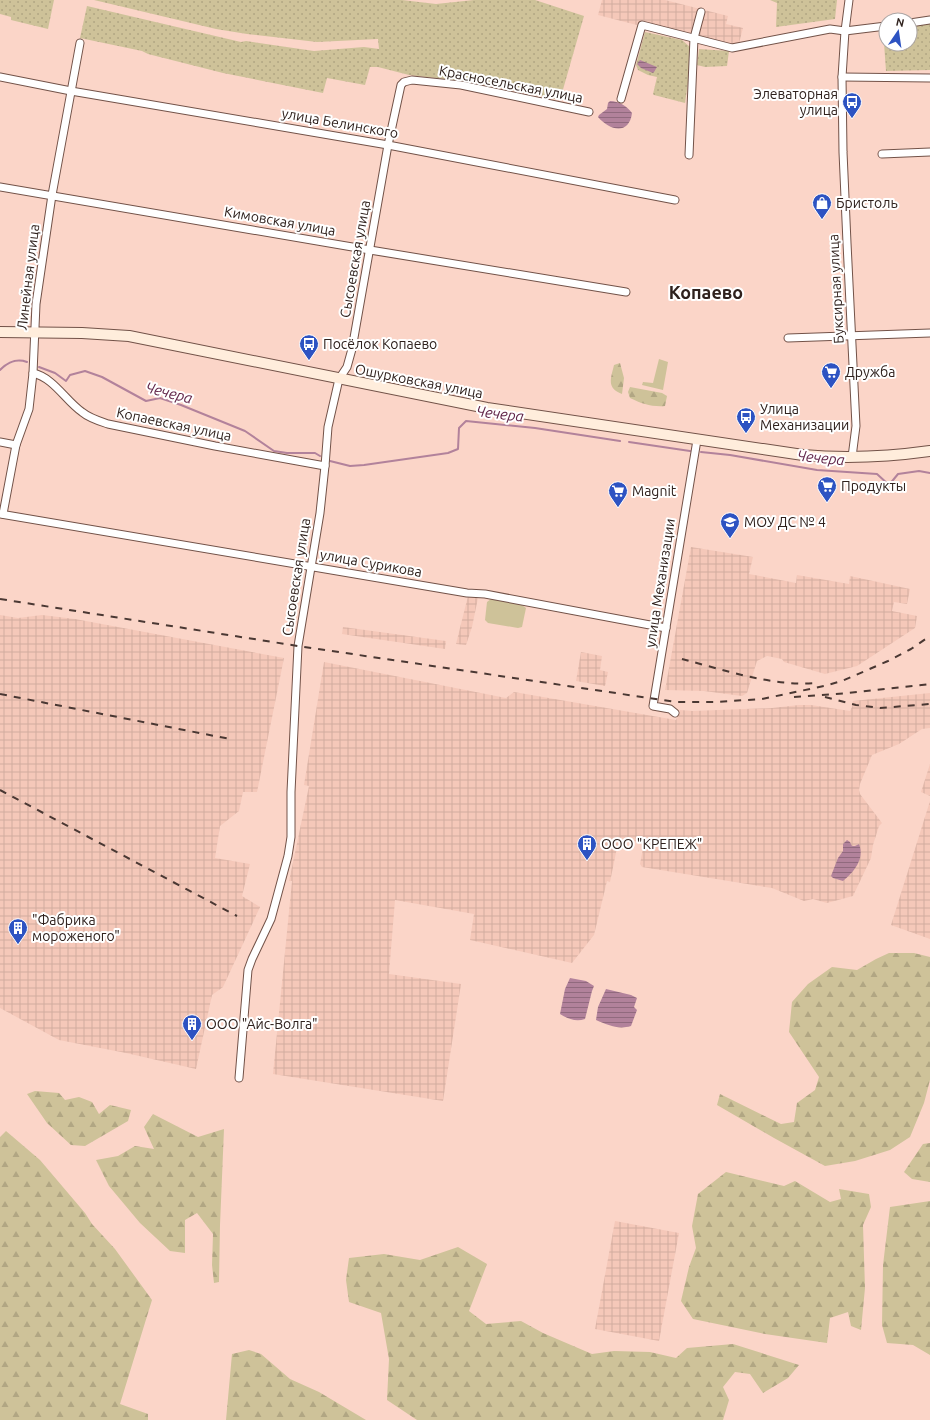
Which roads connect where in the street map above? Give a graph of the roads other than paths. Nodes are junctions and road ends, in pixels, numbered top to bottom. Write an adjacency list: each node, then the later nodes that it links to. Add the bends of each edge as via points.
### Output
1 (849, 0): 6 (street, Буксирная улица)
2 (701, 12): 7 (street)
3 (930, 20): 4 (street)
4 (918, 22)
5 (878, 27): 6 (street)
6 (845, 31): 7 (street, via 830,29 732,48); 10 (street, Буксирная улица)
7 (694, 38): 14 (street, via 642,25); 19 (street)
8 (80, 43): 13 (street, Линейная улица)
9 (0, 77): 13 (street, улица Белинского)
10 (842, 77): 11 (street); 28 (street, Буксирная улица)
11 (930, 78)
12 (404, 82): 15 (street, Красносельская улица, via 412,80 460,85); 16 (street, Сысоевская улица, via 400,88)
13 (71, 91): 16 (street, улица Белинского); 21 (street, Линейная улица)
14 (621, 99)
15 (589, 112)
16 (388, 145): 22 (street, улица Белинского); 23 (street, Сысоевская улица)
17 (930, 152): 18 (street)
18 (882, 154)
19 (689, 155)
20 (0, 187): 21 (street, Кимовская улица)
21 (52, 195): 23 (street, Кимовская улица); 26 (street, Линейная улица)
22 (675, 200)
23 (370, 250): 24 (street, Кимовская улица); 31 (street, Сысоевская улица, via 350,355 347,367)
24 (626, 292)
25 (0, 332): 26 (street, Ошурковская улица)
26 (34, 332): 30 (street, Линейная улица); 31 (street, Ошурковская улица, via 129,336)
27 (930, 333): 28 (street)
28 (852, 336): 29 (street); 36 (street, Буксирная улица, via 856,426)
29 (788, 338)
30 (33, 373): 34 (street, Линейная улица, via 29,409); 37 (street, Копаевская улица, via 48,380 82,412 108,424)
31 (339, 379): 32 (street, Ошурковская улица, via 487,408); 37 (street, Сысоевская улица, via 328,427)
32 (697, 440): 36 (street, Ошурковская улица, via 826,458); 40 (street, улица Механизации)
33 (0, 442): 34 (street)
34 (16, 445): 38 (street, Линейная улица)
35 (930, 451): 36 (street, Ошурковская улица)
36 (852, 457)
37 (325, 466): 39 (street, Сысоевская улица, via 320,513)
38 (2, 514): 39 (street, улица Сурикова)
39 (310, 566): 40 (street, улица Сурикова, via 485,594); 42 (street, Сысоевская улица, via 296,664 291,836 271,919 248,970)
40 (666, 628): 41 (street, улица Механизации, via 653,706 670,709)
41 (675, 713)
42 (239, 1078)

